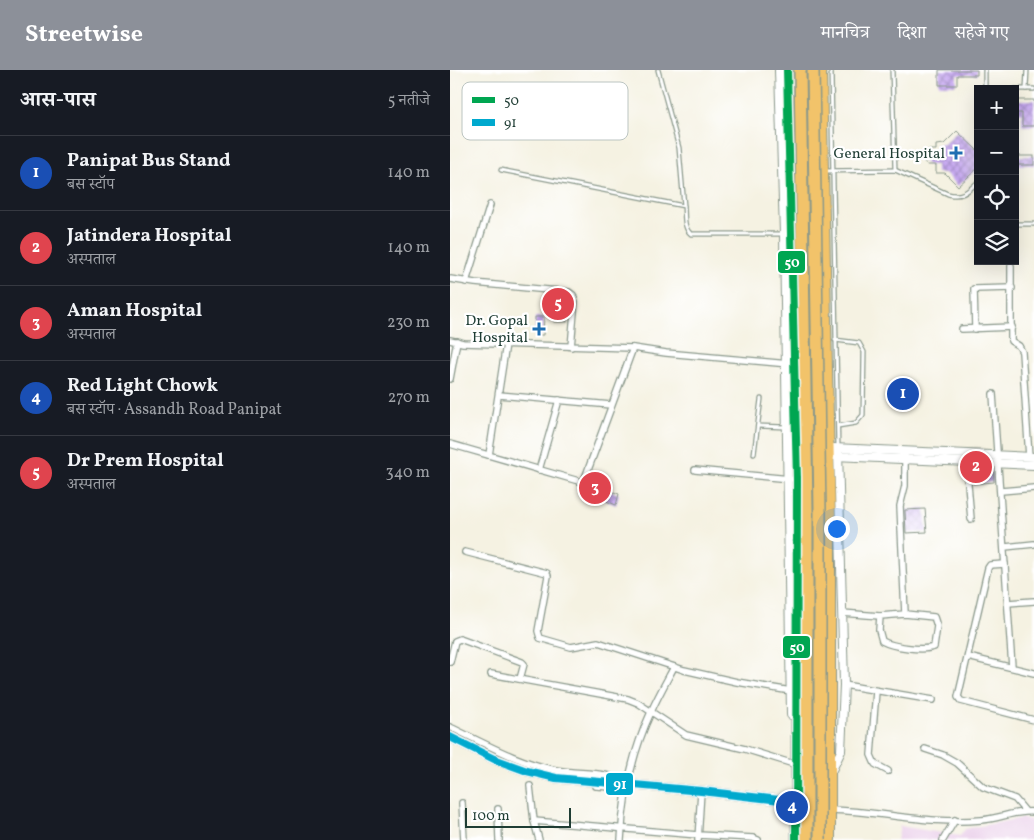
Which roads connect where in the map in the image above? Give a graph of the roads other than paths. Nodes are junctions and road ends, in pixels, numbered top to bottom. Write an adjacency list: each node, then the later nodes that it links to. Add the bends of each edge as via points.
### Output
1 (658, 70): 19 (lane, via 679,148)
2 (779, 70): 22 (street)
3 (800, 70): 112 (highway, bridge)
4 (830, 70): 16 (lane)
5 (892, 70): 15 (lane)
6 (985, 70): 10 (lane)
7 (1027, 70): 12 (lane)
8 (819, 72): 9 (highway); 16 (highway); 113 (highway, bridge)
9 (788, 73): 22 (highway)
10 (985, 85)
11 (1019, 89): 12 (lane)
12 (1026, 89): 13 (lane)
13 (1034, 89)
14 (502, 170): 19 (lane)
15 (895, 170): 16 (lane); 17 (lane, via 956,196 966,194)
16 (828, 171): 31 (lane); 47 (highway)
17 (974, 186)
18 (490, 205): 25 (street)
19 (684, 206): 22 (lane, via 687,231 691,234)
20 (1019, 224): 21 (lane)
21 (1034, 224)
22 (787, 234): 36 (highway)
23 (1011, 266): 26 (street)
24 (450, 279): 25 (street)
25 (466, 282): 34 (street, via 569,292 575,300)
26 (1012, 288): 27 (street); 29 (street, via 974,289)
27 (1012, 327): 29 (street); 51 (street, via 1012,342 1020,346 1022,352)
28 (962, 329): 29 (street)
29 (975, 329)
30 (450, 340): 32 (street)
31 (835, 340): 44 (lane); 44 (lane, via 859,343 864,352 863,416 856,423)
32 (457, 341): 33 (street); 37 (street)
33 (506, 344): 34 (street); 39 (street)
34 (571, 347): 35 (street)
35 (633, 348): 36 (street); 42 (street)
36 (790, 364): 45 (street); 57 (highway)
37 (450, 379)
38 (993, 394): 52 (street)
39 (499, 395): 41 (street); 49 (street)
40 (761, 399): 43 (lane)
41 (559, 400): 42 (street); 55 (street)
42 (611, 405): 55 (street, via 583,481)
43 (758, 426): 45 (lane); 48 (lane)
44 (838, 426): 47 (lane)
45 (786, 427): 57 (street)
46 (450, 444): 49 (street)
47 (833, 452): 50 (street); 67 (street); 71 (highway)
48 (754, 454)
49 (489, 455): 55 (street)
50 (905, 455): 52 (street); 53 (street); 68 (street, via 906,486 900,504)
51 (1032, 457): 52 (street)
52 (999, 460): 53 (street); 54 (street); 59 (street)
53 (966, 462): 60 (street)
54 (1034, 465)
55 (539, 470)
56 (695, 470): 57 (street)
57 (792, 479): 70 (highway); 80 (street)
58 (1034, 488): 59 (street)
59 (1001, 491): 62 (street)
60 (971, 519)
61 (1034, 544): 62 (street)
62 (1005, 547): 64 (street)
63 (465, 552): 74 (street, via 547,573 538,631 540,638 571,648 602,643)
64 (1005, 564): 66 (street); 72 (street, via 988,568)
65 (1034, 602): 66 (street)
66 (1008, 603): 75 (street)
67 (842, 613): 69 (street); 79 (street)
68 (905, 614): 69 (street); 69 (street, via 937,620 934,648 882,641)
69 (880, 616)
70 (797, 634): 71 (highway); 85 (highway)
71 (830, 634): 92 (highway)
72 (968, 657): 75 (street); 84 (street, via 959,700)
73 (450, 662): 78 (street, via 455,641 460,639 522,662)
74 (674, 667): 80 (street); 83 (street)
75 (1012, 667): 76 (street)
76 (1034, 673)
77 (491, 674): 78 (street)
78 (520, 680): 83 (street, via 628,699)
79 (844, 685): 81 (street); 92 (street, via 841,751)
80 (791, 691): 85 (street, via 792,716)
81 (876, 691): 82 (street); 91 (street, via 871,755 875,764)
82 (933, 700)
83 (650, 712): 90 (street, via 691,737); 93 (street)
84 (1034, 720)
85 (797, 726): 90 (highway)
86 (450, 727): 93 (street, via 530,763 557,770 616,776)
87 (450, 737): 93 (main road, via 527,771 556,778)
88 (450, 741): 93 (street, via 530,776 612,788)
89 (925, 749): 101 (street, via 957,763 983,787 1015,799)
90 (797, 765): 96 (highway)
91 (888, 771)
92 (830, 774): 99 (highway)
93 (629, 784): 95 (main road); 104 (street)
94 (530, 786): 103 (street)
95 (701, 791): 96 (main road); 105 (street)
96 (797, 802): 111 (highway)
97 (462, 803): 106 (street)
98 (498, 809): 107 (street)
99 (830, 810): 102 (street); 114 (highway)
100 (1034, 810): 101 (street)
101 (1025, 811): 102 (street, via 982,820)
102 (955, 820): 115 (street)
103 (534, 821): 104 (street); 108 (street)
104 (622, 829): 105 (street); 109 (street)
105 (698, 838): 110 (street)
106 (464, 840)
107 (499, 840)
108 (539, 840)
109 (621, 840)
110 (758, 840)
111 (796, 840)
112 (808, 840)
113 (820, 840)
114 (830, 840)
115 (943, 840)

